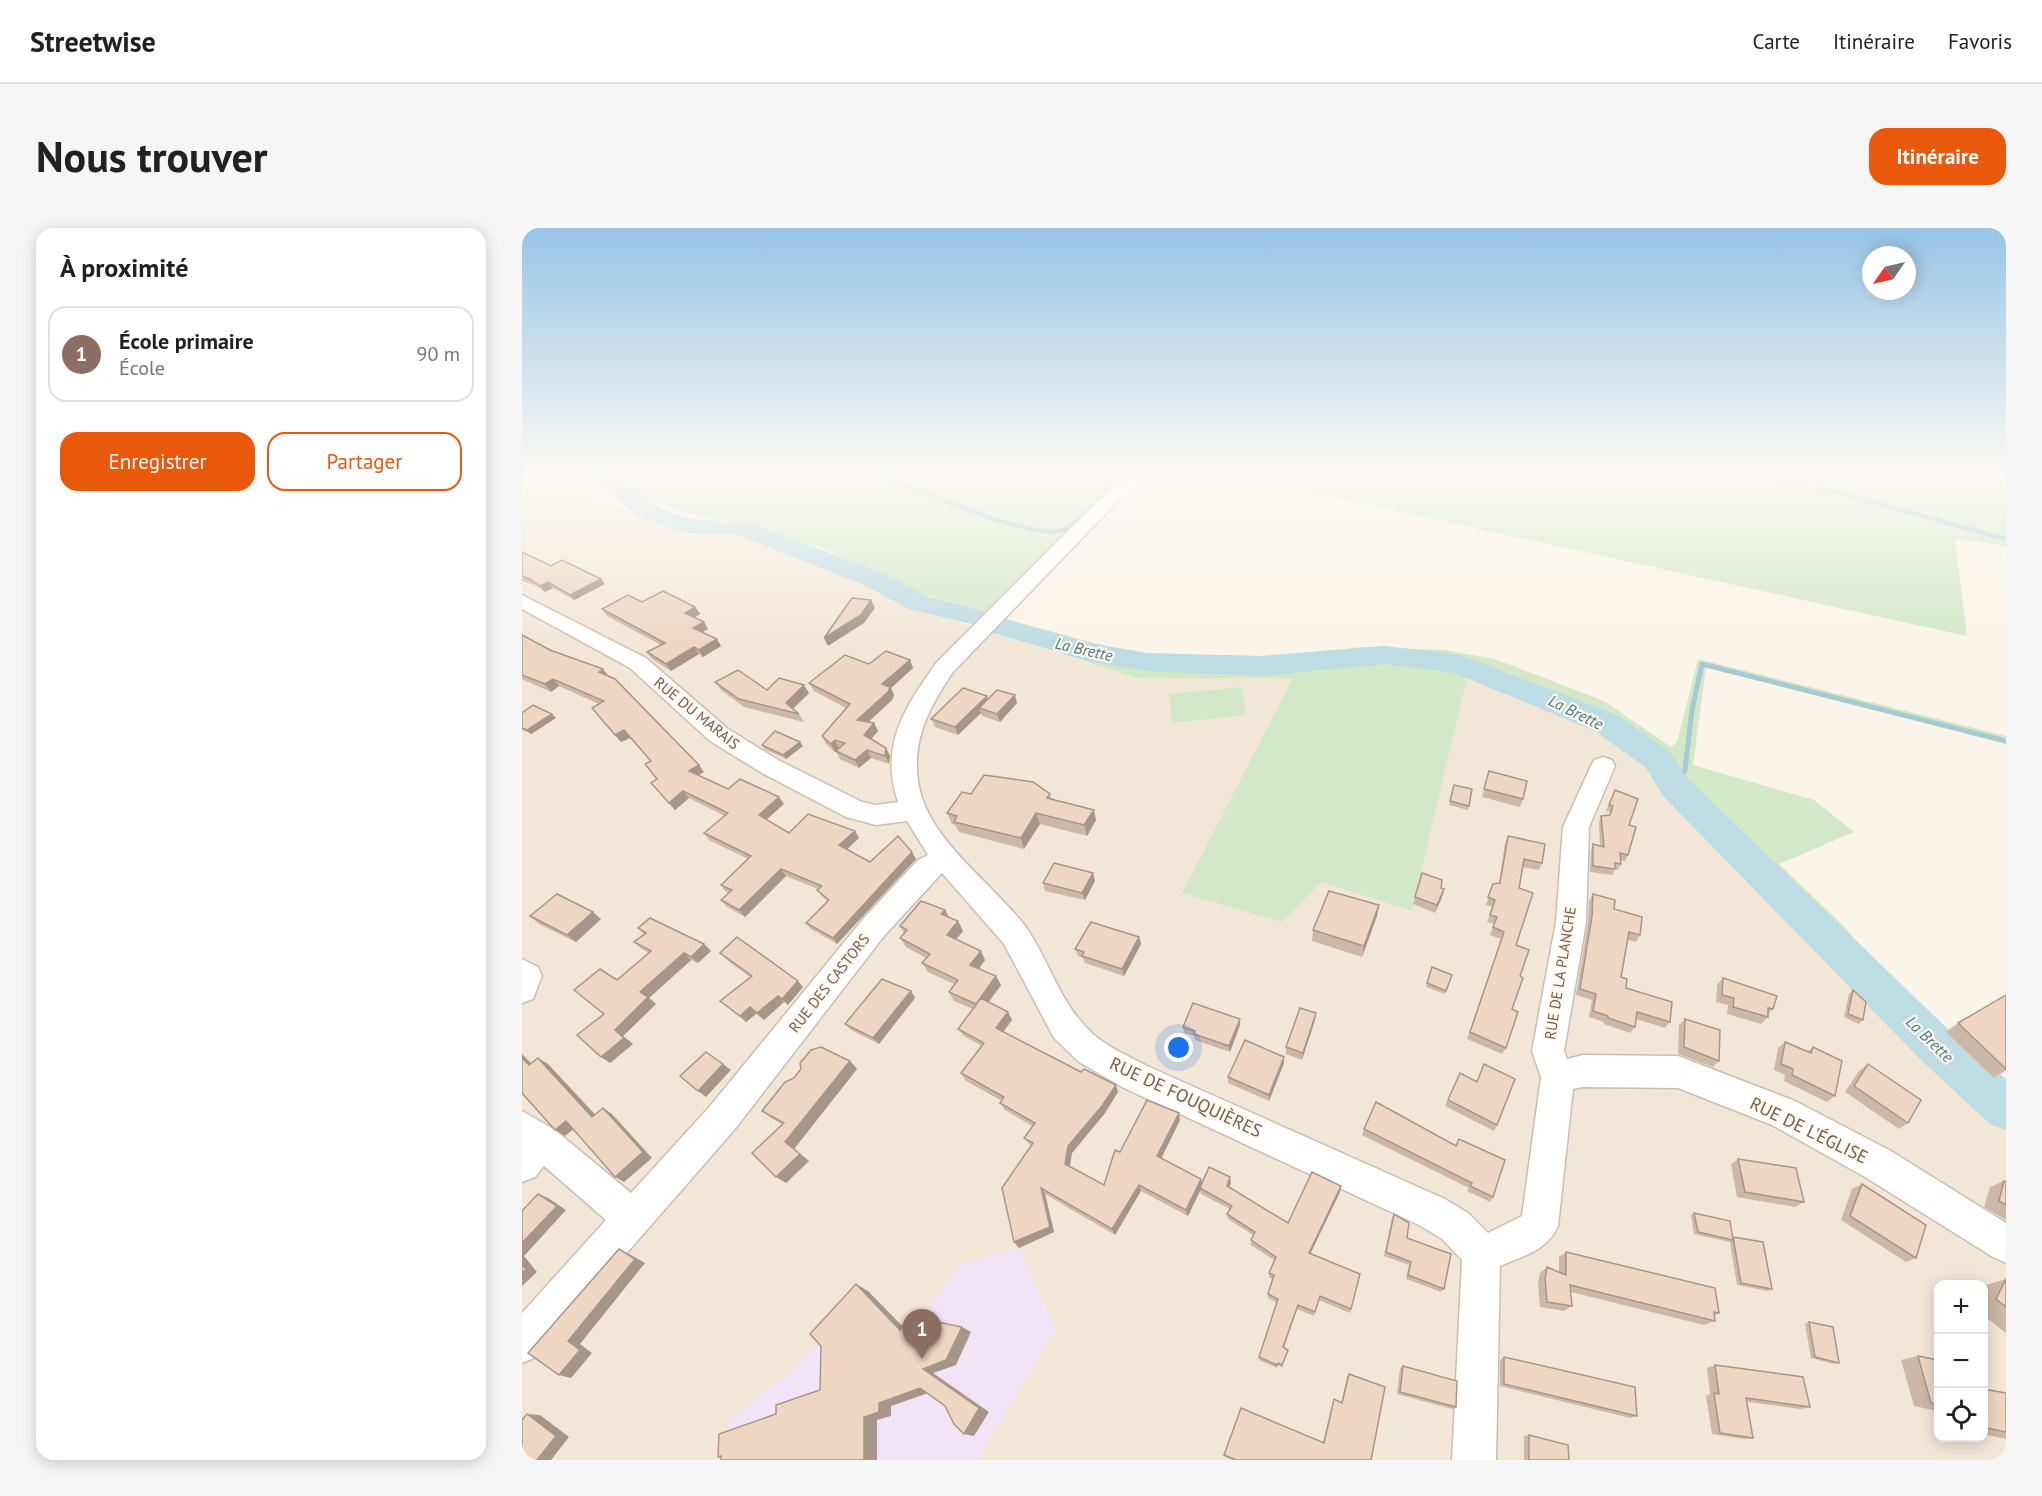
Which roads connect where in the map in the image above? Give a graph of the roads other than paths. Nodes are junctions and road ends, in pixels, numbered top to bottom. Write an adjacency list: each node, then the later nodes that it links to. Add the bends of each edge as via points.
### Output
1 (1080, 529): 4 (street, RUE DE FOUQUIÈRES, via 945,667 922,696 911,719 903,752)
2 (522, 601): 4 (street, RUE DU MARAIS, via 638,663 719,735 771,768 855,810 876,815)
3 (1603, 766): 8 (street, RUE DE LA PLANCHE, via 1576,827 1571,922 1548,1051)
4 (912, 810): 5 (street, RUE DE FOUQUIÈRES)
5 (945, 858): 10 (street, RUE DES CASTORS, via 928,868 874,927 723,1117); 12 (street, RUE DE FOUQUIÈRES, via 1014,934 1034,964 1066,1029 1087,1050 1122,1071 1268,1135 1431,1214 1464,1232)
6 (522, 972): 7 (street, via 527,976)
7 (522, 989)
8 (1558, 1077): 11 (street, RUE DE L'ÉGLISE, via 1583,1071 1678,1072 1783,1113 1878,1164); 12 (street, via 1539,1226 1528,1235)
9 (529, 1144): 10 (street)
10 (633, 1219): 13 (street, RUE DES CASTORS)
11 (2006, 1245)
12 (1481, 1255): 14 (street)
13 (522, 1343)
14 (1474, 1460)

